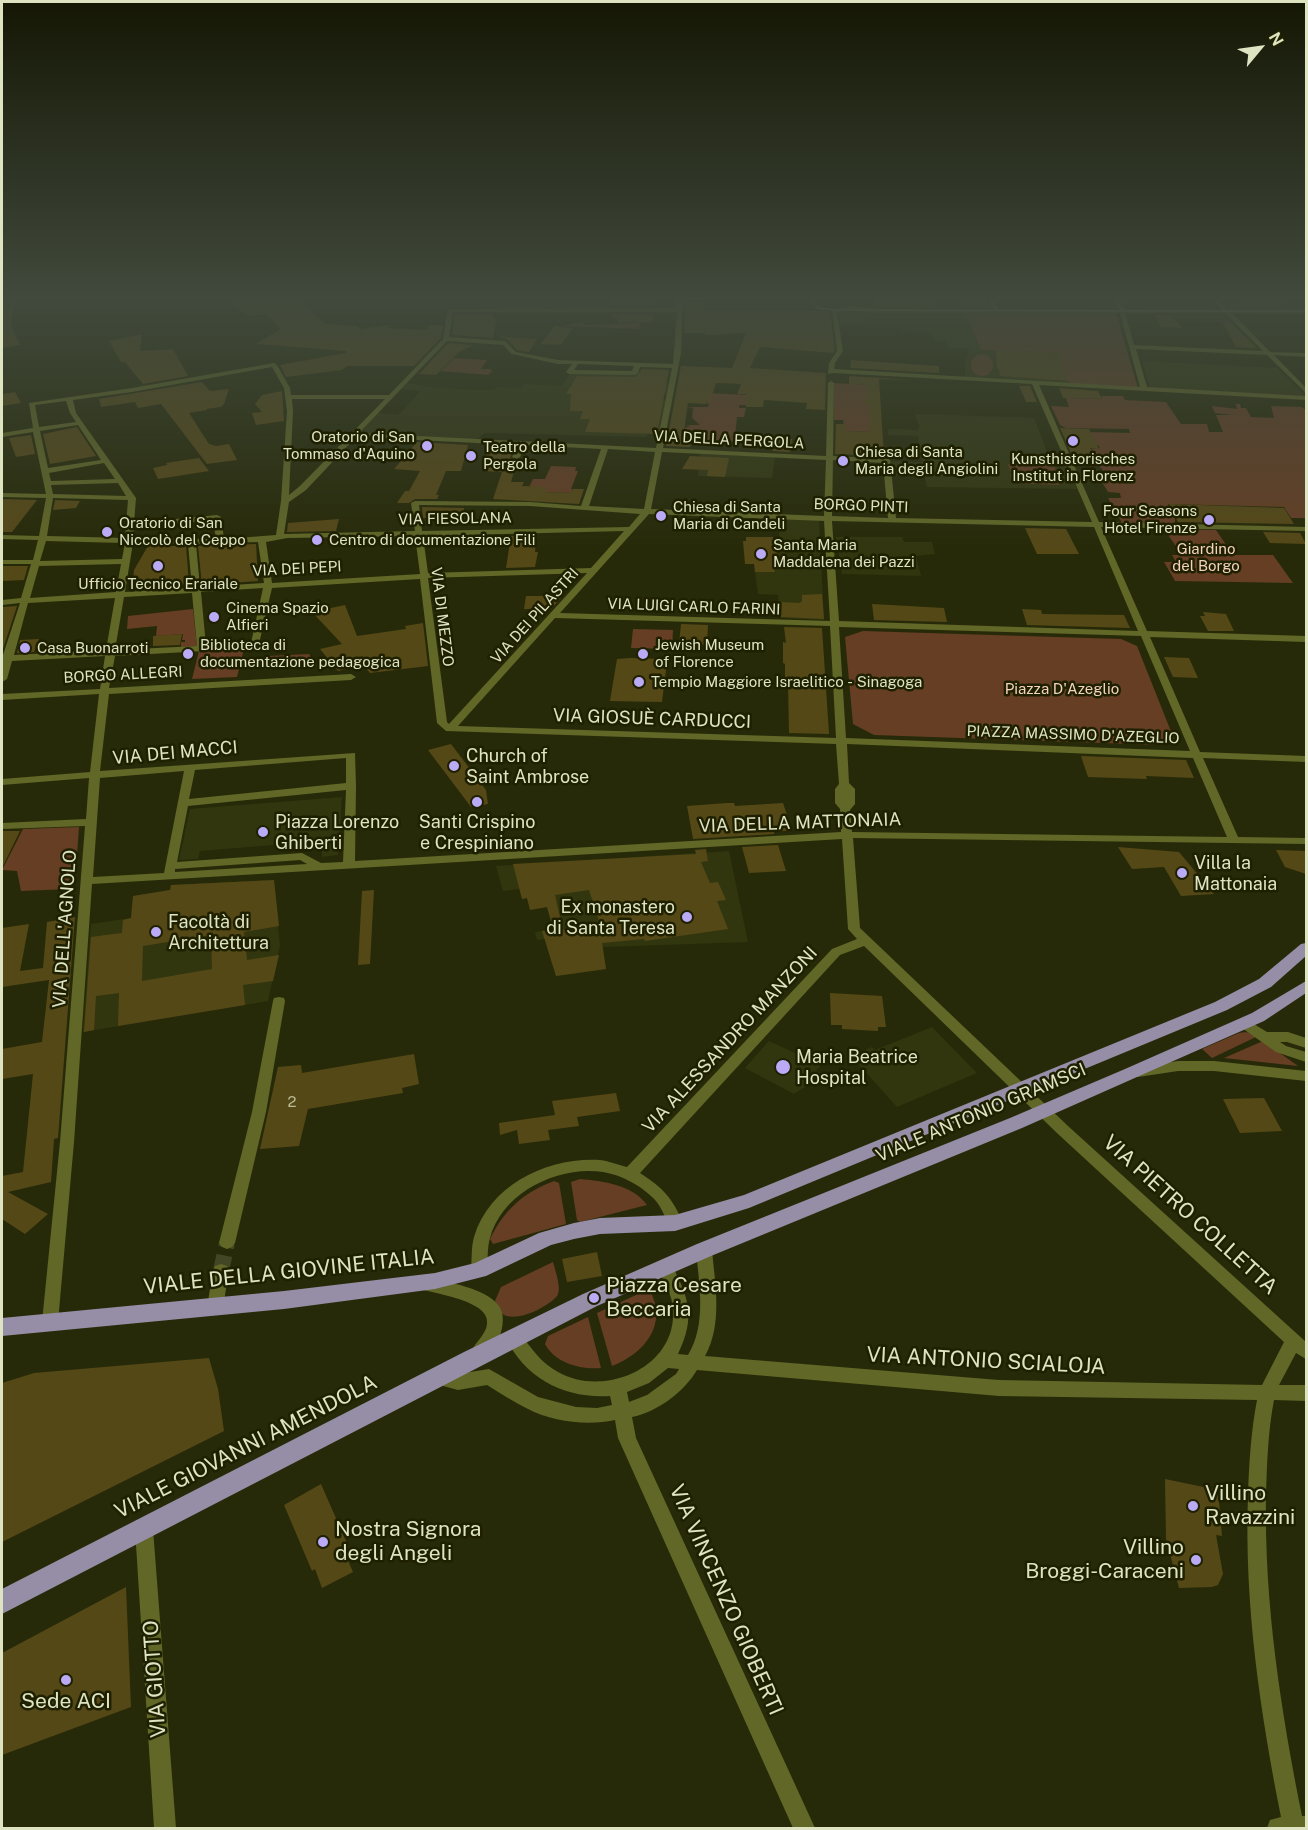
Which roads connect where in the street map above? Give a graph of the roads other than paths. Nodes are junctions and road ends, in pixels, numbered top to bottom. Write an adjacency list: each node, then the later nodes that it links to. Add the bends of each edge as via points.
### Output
1 (163, 383): 13 (street)
2 (283, 383): 10 (street)
3 (403, 383): 11 (street)
4 (672, 383): 20 (street)
5 (831, 383): 22 (street)
6 (1035, 383): 36 (street, PIAZZA MASSIMO D'AZEGLIO)
7 (1042, 383): 9 (street)
8 (1142, 383): 9 (street)
9 (1144, 389): 12 (street)
10 (289, 397): 11 (street); 30 (street)
11 (390, 397): 17 (street)
12 (1306, 398)
13 (69, 399): 14 (street); 15 (street, via 31,404)
14 (81, 423): 15 (street); 23 (street)
15 (37, 430): 16 (street); 24 (street)
16 (2, 435)
17 (354, 435): 18 (street, VIA DELLA PERGOLA); 30 (street, via 302,489)
18 (522, 444): 19 (street, VIA DELLA PERGOLA); 21 (street)
19 (605, 447): 20 (street, VIA DELLA PERGOLA); 32 (street)
20 (660, 450): 22 (street, VIA DELLA PERGOLA); 33 (street)
21 (516, 458)
22 (829, 458): 34 (street); 35 (street, VIA DELLA PERGOLA, via 887,462)
23 (106, 461): 24 (street); 25 (street)
24 (45, 471): 26 (street)
25 (120, 481): 26 (street); 29 (street)
26 (48, 483): 28 (street)
27 (2, 495): 28 (street)
28 (50, 496): 29 (street); 42 (street)
29 (132, 498): 37 (street, VIA DELL'AGNOLO)
30 (285, 501): 43 (street)
31 (415, 503): 32 (street, BORGO PINTI, via 530,504); 40 (street, VIA DI MEZZO)
32 (584, 509): 33 (street, BORGO PINTI)
33 (647, 511): 34 (street, BORGO PINTI); 38 (street, VIA DEI PILASTRI)
34 (828, 519): 35 (street, BORGO PINTI); 59 (street)
35 (892, 520): 36 (street, BORGO PINTI)
36 (1098, 525): 39 (street, BORGO PINTI); 60 (street, PIAZZA MASSIMO D'AZEGLIO)
37 (129, 526): 44 (street, VIA DELL'AGNOLO); 46 (street, via 217,518)
38 (630, 529): 40 (street, VIA FIESOLANA); 51 (street, VIA DEI PILASTRI)
39 (1306, 530)
40 (418, 533): 43 (street, VIA FIESOLANA); 52 (street, VIA DI MEZZO)
41 (2, 537): 42 (street, VIA FIESOLANA)
42 (43, 537): 44 (street, VIA FIESOLANA); 50 (street)
43 (280, 537): 45 (street, VIA FIESOLANA)
44 (129, 540): 47 (street, VIA FIESOLANA); 48 (street, VIA DELL'AGNOLO)
45 (262, 540): 46 (street, VIA FIESOLANA); 53 (street)
46 (220, 541): 47 (street, VIA FIESOLANA)
47 (192, 542): 54 (street)
48 (125, 561): 50 (street); 55 (street, VIA DELL'AGNOLO)
49 (2, 562): 50 (street)
50 (36, 563): 56 (street)
51 (595, 570): 52 (street, VIA DEI PEPI); 58 (street, VIA DEI PILASTRI)
52 (424, 576): 53 (street, VIA DEI PEPI); 69 (street, VIA DI MEZZO, via 442,723)
53 (268, 585): 54 (street, VIA DEI PEPI); 62 (street, via 255,646)
54 (196, 589): 55 (street, VIA DEI PEPI); 62 (street)
55 (119, 594): 56 (street, VIA DEI PEPI); 63 (street, VIA DELL'AGNOLO)
56 (24, 600): 57 (street, VIA DEI PEPI); 64 (street)
57 (2, 602)
58 (554, 615): 59 (street, VIA LUIGI CARLO FARINI); 69 (street, VIA DEI PILASTRI)
59 (834, 625): 60 (street); 70 (street)
60 (1143, 634): 61 (street); 71 (street, PIAZZA MASSIMO D'AZEGLIO)
61 (1306, 639)
62 (202, 649): 63 (street)
63 (111, 653): 64 (street); 67 (street, VIA DELL'AGNOLO)
64 (5, 658): 66 (street)
65 (351, 677): 67 (street, BORGO ALLEGRI)
66 (2, 679)
67 (104, 692): 68 (street, BORGO ALLEGRI); 74 (street, VIA DELL'AGNOLO)
68 (2, 697)
69 (450, 729): 70 (street, VIA GIOSUÈ CARDUCCI)
70 (841, 741): 71 (street, PIAZZA MASSIMO D'AZEGLIO); 80 (street, via 844,784 840,803 845,808)
71 (1195, 755): 72 (street); 81 (street)
72 (1306, 759)
73 (190, 768): 74 (street, VIA DEI MACCI); 76 (street, VIA DEI MACCI, via 351,755); 77 (street)
74 (95, 776): 75 (street, VIA DEI MACCI); 78 (street, VIA DELL'AGNOLO)
75 (2, 782)
76 (351, 786): 77 (street); 83 (street)
77 (184, 802): 84 (street)
78 (91, 822): 79 (street); 85 (street, VIA DELL'AGNOLO)
79 (2, 826)
80 (847, 835): 81 (street, VIA DELLA MATTONAIA); 83 (street, VIA DELLA MATTONAIA); 86 (street, via 854,926)
81 (1234, 841): 82 (street, VIA DELLA MATTONAIA)
82 (1306, 843)
83 (349, 866): 84 (street)
84 (169, 871): 85 (street)
85 (86, 881): 107 (street, VIA DELL'AGNOLO, via 68,1142)
86 (860, 937): 96 (street, VIA PIETRO COLLETTA); 98 (street, VIA ALESSANDRO MANZONI, via 836,952)
87 (1306, 948): 96 (main road, VIALE ANTONIO GRAMSCI, via 1280,972 1245,995)
88 (1306, 986): 90 (main road, VIALE ANTONIO GRAMSCI, via 1276,1008)
89 (279, 1001): 100 (street, via 259,1112)
90 (1244, 1023): 91 (street); 94 (main road, VIALE ANTONIO GRAMSCI)
91 (1265, 1037): 92 (street, via 1288,1037); 93 (street)
92 (1306, 1043)
93 (1306, 1057)
94 (1131, 1073): 95 (street, via 1178,1066 1214,1066); 97 (main road, VIALE ANTONIO GRAMSCI)
95 (1306, 1076)
96 (1021, 1089): 97 (street, VIA PIETRO COLLETTA); 99 (main road, VIALE ANTONIO GRAMSCI, via 749,1202)
97 (1043, 1111): 101 (main road, VIALE ANTONIO GRAMSCI); 110 (street, VIA PIETRO COLLETTA)
98 (629, 1175): 99 (street, via 656,1191 669,1207); 103 (street, via 608,1168 576,1167 552,1171 520,1185 500,1202 484,1229 478,1251)
99 (675, 1223): 103 (main road, VIALE DELLA GIOVINE ITALIA, via 574,1231 546,1239)
100 (227, 1243)
101 (704, 1250): 102 (main road, VIALE ANTONIO GRAMSCI); 113 (street, via 708,1319)
102 (665, 1268): 109 (main road); 112 (street, via 682,1313 676,1339)
103 (479, 1270): 105 (main road, VIALE DELLA GIOVINE ITALIA)
104 (221, 1271): 106 (street)
105 (422, 1283): 106 (main road, VIALE DELLA GIOVINE ITALIA); 111 (street, via 492,1306 492,1334)
106 (215, 1307): 107 (main road, VIALE DELLA GIOVINE ITALIA)
107 (50, 1322): 108 (main road, VIALE DELLA GIOVINE ITALIA)
108 (2, 1327)
109 (514, 1338): 111 (main road, VIALE GIOVANNI AMENDOLA); 115 (street, via 535,1366 555,1380 579,1387)
110 (1300, 1347): 117 (street, via 1276,1373)
111 (471, 1359): 114 (main road, VIALE GIOVANNI AMENDOLA)
112 (664, 1360): 113 (street, VIA ANTONIO SCIALOJA); 115 (street, via 642,1378)
113 (693, 1364): 117 (street, VIA ANTONIO SCIALOJA, via 999,1388); 118 (street, via 669,1389 638,1408)
114 (436, 1378): 118 (street, via 458,1382 489,1377 550,1410 597,1416); 119 (main road, VIALE GIOVANNI AMENDOLA)
115 (617, 1387): 118 (street, VIA VINCENZO GIOBERTI)
116 (1306, 1393): 117 (street, VIA ANTONIO SCIALOJA)
117 (1267, 1394): 123 (street, via 1258,1482 1257,1566 1269,1685)
118 (621, 1413): 122 (street, VIA VINCENZO GIOBERTI, via 627,1438)
119 (144, 1529): 120 (main road, VIALE GIOVANNI AMENDOLA); 121 (street, VIA GIOTTO)
120 (2, 1602)
121 (165, 1828)
122 (804, 1828)
123 (1293, 1828)

